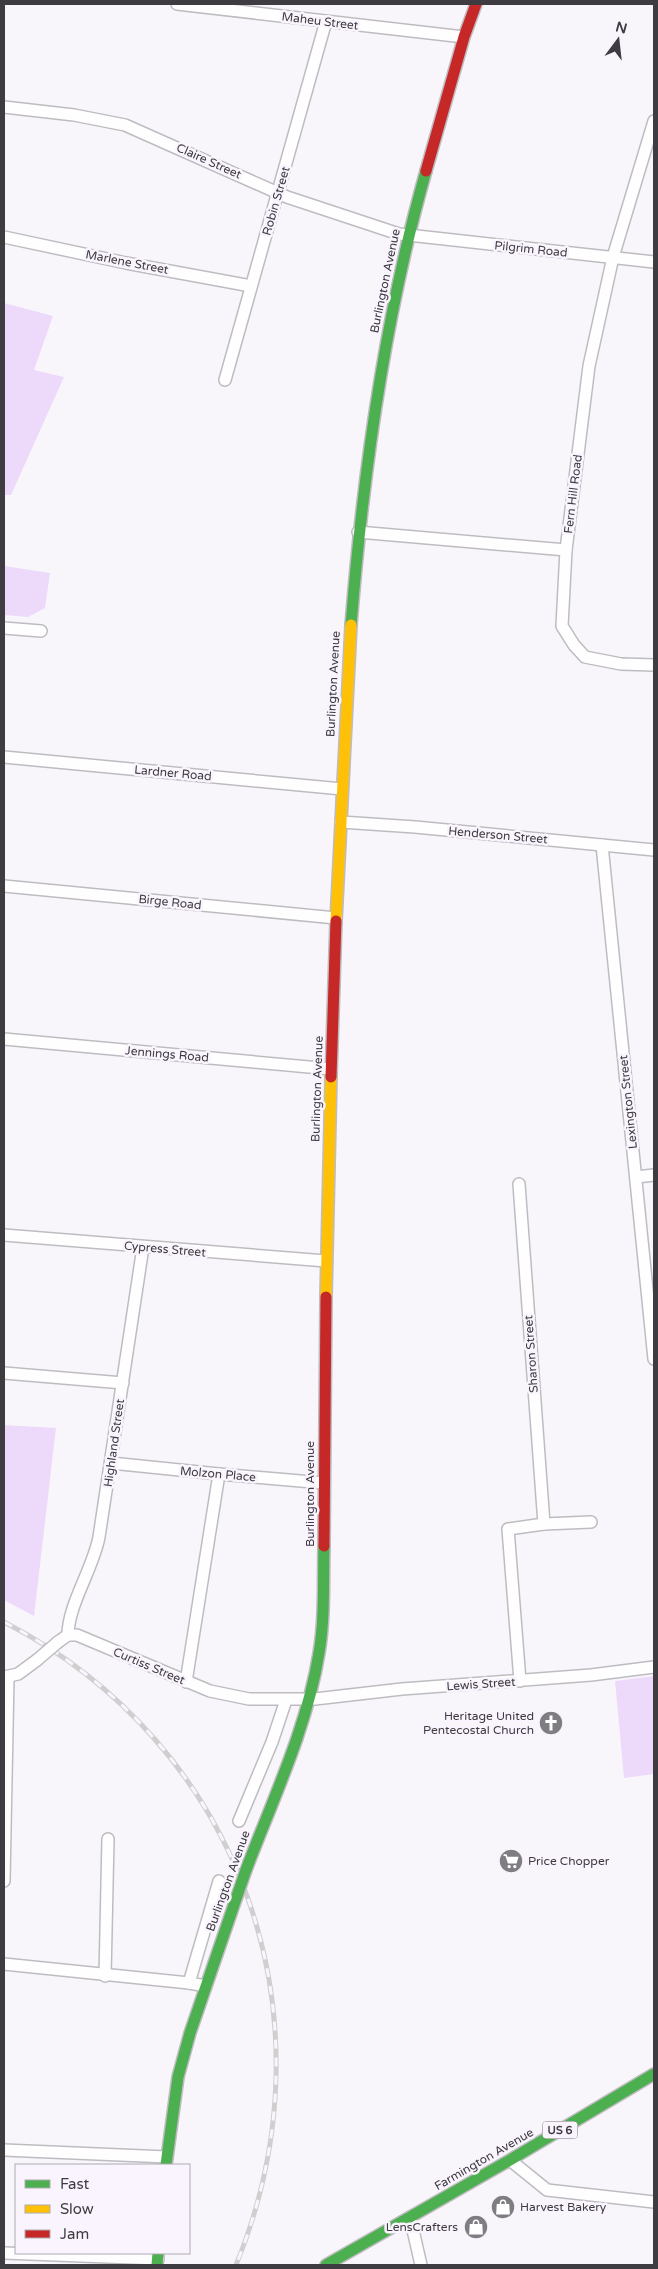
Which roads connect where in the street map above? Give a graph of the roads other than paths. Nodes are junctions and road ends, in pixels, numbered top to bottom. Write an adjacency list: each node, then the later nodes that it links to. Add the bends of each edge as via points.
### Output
1 (177, 4): 3 (street, Maheu Street)
2 (476, 4): 4 (main road, Burlington Avenue)
3 (326, 21): 4 (street, Maheu Street); 7 (street, Robin Street)
4 (464, 37): 8 (main road, Burlington Avenue)
5 (4, 107): 7 (street, Claire Street, via 125,125)
6 (654, 121): 10 (street, Fern Hill Road)
7 (278, 193): 8 (street, Claire Street, via 339,216); 12 (street, Robin Street)
8 (408, 236): 10 (street, Pilgrim Road); 14 (main road, Burlington Avenue, via 388,328)
9 (4, 237): 12 (street, Marlene Street)
10 (613, 257): 11 (street, Pilgrim Road); 15 (street, Fern Hill Road, via 588,366)
11 (654, 262)
12 (251, 286): 13 (street, Robin Street)
13 (225, 380)
14 (358, 532): 15 (street); 20 (main road, Burlington Avenue)
15 (566, 550): 18 (street, Fern Hill Road, via 562,626 574,644 585,657 621,664)
16 (4, 628): 17 (street)
17 (41, 631)
18 (654, 665)
19 (4, 757): 20 (street, Lardner Road)
20 (342, 789): 21 (main road, Burlington Avenue)
21 (341, 822): 22 (street, Henderson Street); 25 (main road, Burlington Avenue)
22 (602, 845): 23 (street, Henderson Street); 29 (street, Lexington Street)
23 (654, 850)
24 (4, 886): 25 (street, Birge Road)
25 (336, 918): 27 (main road, Burlington Avenue)
26 (4, 1038): 27 (street, Jennings Road)
27 (331, 1069): 33 (main road, Burlington Avenue)
28 (654, 1175): 29 (street)
29 (636, 1177): 34 (street, Lexington Street)
30 (518, 1184): 41 (street, Sharon Street)
31 (4, 1235): 32 (street, Cypress Street)
32 (142, 1247): 33 (street, Cypress Street); 36 (street, Highland Street)
33 (326, 1261): 39 (main road, Burlington Avenue)
34 (654, 1359)
35 (4, 1373): 36 (street)
36 (122, 1383): 37 (street, Highland Street)
37 (111, 1462): 38 (street, Molzon Place); 42 (street, Highland Street, via 96,1551 70,1617)
38 (219, 1474): 39 (street, Molzon Place); 46 (street)
39 (324, 1483): 47 (main road, Burlington Avenue, via 323,1621 315,1676)
40 (591, 1522): 41 (street)
41 (544, 1524): 45 (street, via 508,1530)
42 (68, 1634): 44 (street, bridge, via 18,1674); 46 (street, Curtiss Street)
43 (654, 1667): 45 (street, Lewis Street)
44 (6, 1677): 51 (street)
45 (520, 1681): 47 (street, Lewis Street)
46 (186, 1682): 48 (street, Curtiss Street, via 229,1697)
47 (308, 1699): 48 (street, Curtiss Street); 56 (main road, Burlington Avenue, bridge)
48 (286, 1700): 49 (street, Burlington Avenue)
49 (239, 1821)
50 (108, 1839): 54 (street)
51 (4, 1881)
52 (219, 1881): 55 (street, Burlington Avenue)
53 (4, 1964): 54 (street)
54 (104, 1976): 55 (street)
55 (190, 1983): 56 (street)
56 (206, 1986): 60 (main road, Burlington Avenue, via 178,2077)
57 (654, 2074): 59 (main road, Farmington Avenue / US 6)
58 (4, 2150): 60 (street)
59 (510, 2160): 61 (street, via 547,2190); 62 (main road, Farmington Avenue / US 6)
60 (166, 2161)
61 (654, 2202)
62 (410, 2217): 65 (main road, Farmington Avenue / US 6); 66 (street)
63 (30, 2254): 64 (street)
64 (158, 2259)
65 (326, 2265)
66 (421, 2265)

